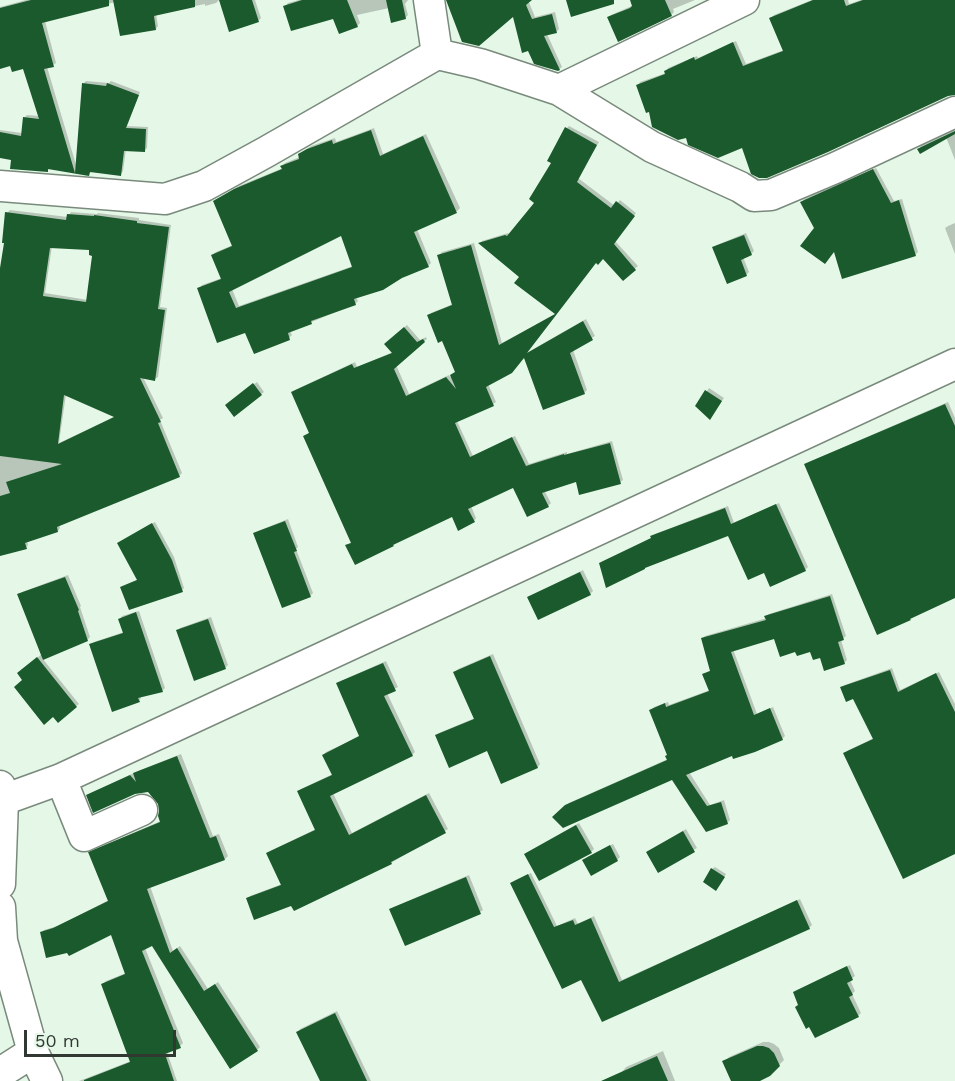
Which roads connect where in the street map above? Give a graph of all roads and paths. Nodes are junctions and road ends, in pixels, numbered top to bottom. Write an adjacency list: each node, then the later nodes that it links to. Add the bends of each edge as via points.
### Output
1 (429, 0): 3 (street)
2 (744, 0): 4 (street)
3 (437, 54): 4 (street); 6 (street, via 204,186 165,200)
4 (560, 90): 5 (street, via 652,147 754,196 771,195 836,168)
5 (955, 112)
6 (0, 186)
7 (955, 364): 8 (street)
8 (61, 779): 9 (street); 10 (street, via 84,836)
9 (2, 793): 11 (street)
10 (142, 810)
11 (0, 884)
12 (0, 906): 13 (street, via 2,940)
13 (33, 1052): 14 (street); 15 (street)
14 (0, 1073)
15 (46, 1081)

